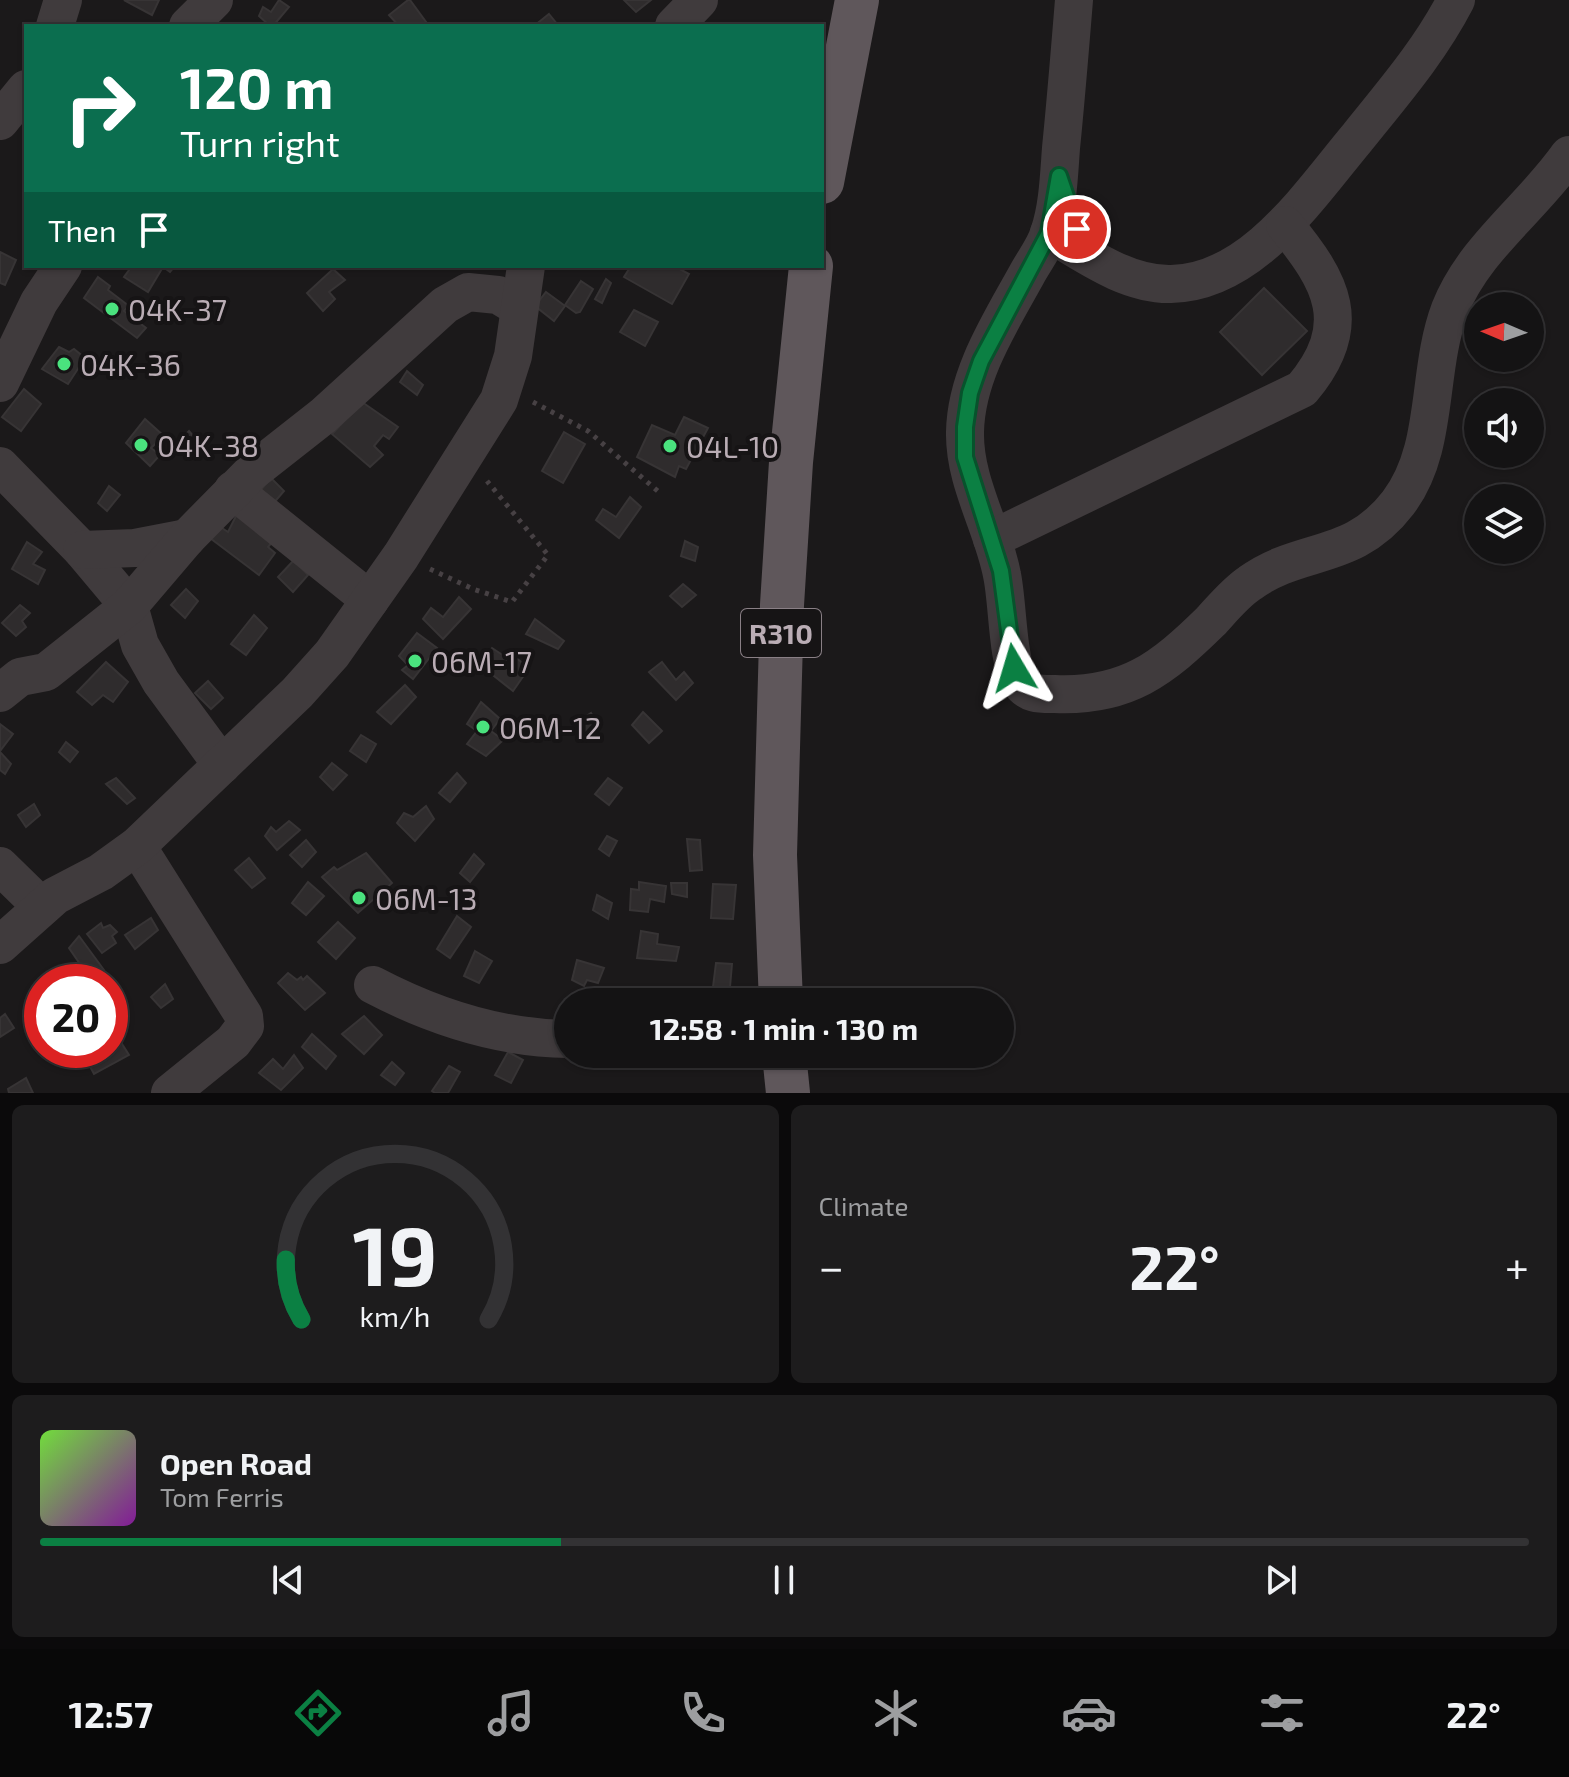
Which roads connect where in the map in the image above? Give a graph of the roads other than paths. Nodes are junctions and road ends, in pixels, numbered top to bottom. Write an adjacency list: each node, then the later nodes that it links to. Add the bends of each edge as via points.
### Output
1 (63, 0): 7 (street)
2 (214, 0): 8 (street)
3 (699, 0): 9 (street)
4 (857, 0): 13 (main road)
5 (1074, 0): 14 (street)
6 (1456, 0): 15 (street, via 1424,56)
7 (56, 24)
8 (190, 24)
9 (676, 24)
10 (24, 91): 11 (street)
11 (0, 121)
12 (1569, 155): 26 (street, via 1483,255 1451,307 1418,470 1377,528 1346,546 1271,570 1247,584 1177,655 1149,675 1117,688 1072,695 1029,691 1018,678)
13 (824, 172)
14 (1059, 176): 16 (street); 17 (street, via 1077,229)
15 (1285, 225): 17 (street, via 1221,273 1190,283 1143,281); 26 (street, via 1325,281 1333,314 1331,343 1302,389)
16 (1049, 233): 17 (street); 26 (street, via 996,330 970,393 965,457)
17 (1100, 262)
18 (62, 268): 22 (street)
19 (526, 268): 21 (street)
20 (811, 268): 37 (main road, R310, via 782,605 775,855)
21 (518, 307): 24 (street, via 498,295 468,292 445,305); 28 (street, via 513,356 499,400)
22 (0, 383)
23 (0, 466): 27 (street)
24 (233, 490): 25 (street); 28 (street)
25 (187, 538): 27 (street, via 135,548); 29 (street)
26 (992, 539)
27 (82, 550): 29 (street)
28 (370, 600): 31 (street, via 332,654)
29 (129, 606): 30 (street, via 46,672 20,677); 31 (street, via 140,645 161,682)
30 (0, 693)
31 (222, 765): 32 (street)
32 (137, 846): 34 (street); 40 (street, via 244,1016 245,1026 233,1042)
33 (0, 866): 34 (street)
34 (42, 907): 35 (street)
35 (0, 945)
36 (373, 985): 38 (street, via 447,1019 492,1031)
37 (780, 988)
38 (554, 1038)
39 (785, 1068): 41 (main road)
40 (170, 1093)
41 (788, 1093)

